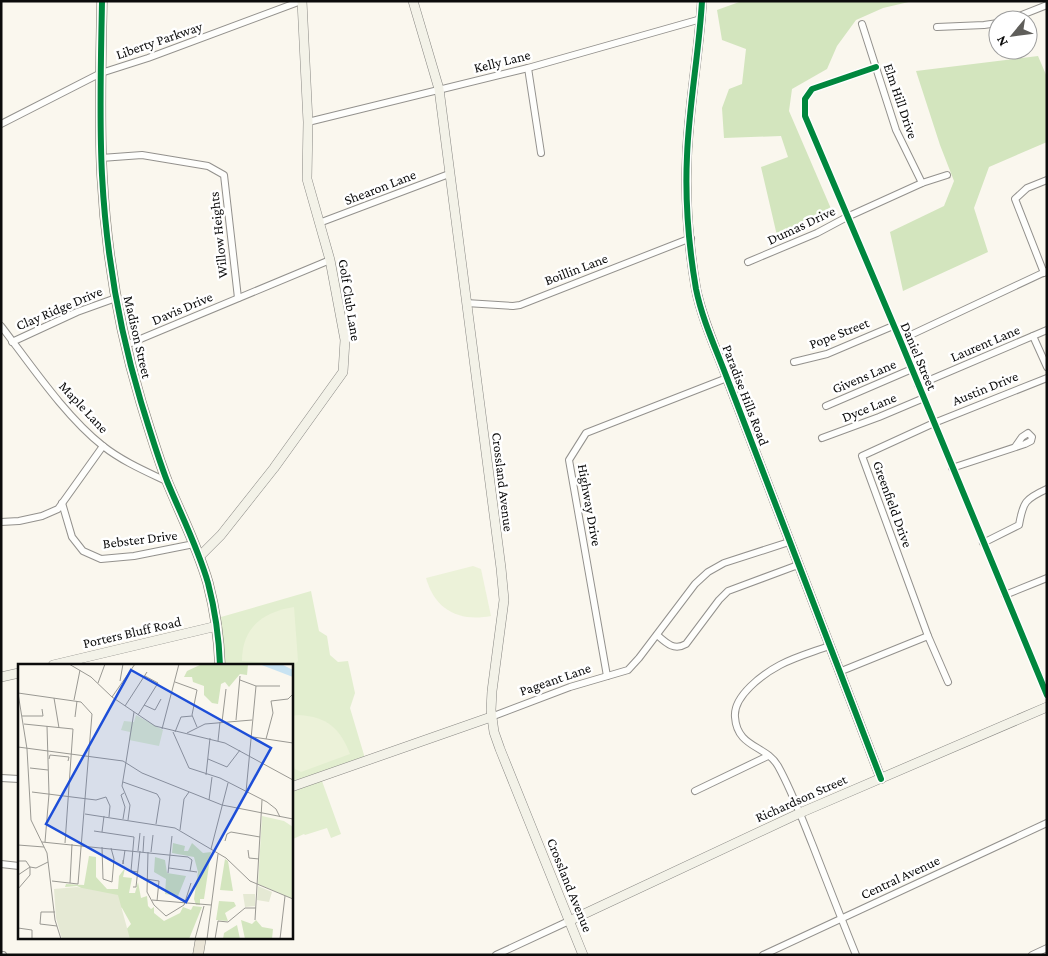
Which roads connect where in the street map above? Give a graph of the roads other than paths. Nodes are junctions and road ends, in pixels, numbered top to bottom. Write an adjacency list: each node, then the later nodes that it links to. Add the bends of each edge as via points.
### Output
1 (102, 1): 13 (main road, Madison Street)
2 (302, 1): 13 (street, Liberty Parkway); 15 (street, Golf Club Lane)
3 (413, 1): 14 (street, Crossland Avenue)
4 (702, 1): 7 (street, Paradise Hills Road)
5 (1047, 5): 6 (street)
6 (1034, 10)
7 (701, 19): 12 (street, Kelly Lane); 25 (street, Paradise Hills Road, via 687,156)
8 (862, 24): 11 (street, Elm Hill Drive)
9 (988, 24): 10 (street)
10 (937, 27)
11 (876, 67): 22 (street, Elm Hill Drive, via 896,130); 23 (street, Daniel Street, via 812,89 805,100 805,116)
12 (528, 68): 14 (street, Kelly Lane); 17 (street)
13 (101, 73): 16 (street, Liberty Parkway); 18 (main road, Madison Street)
14 (438, 89): 15 (street, Kelly Lane); 19 (street, Crossland Avenue)
15 (308, 122): 24 (street, Golf Club Lane, via 307,179)
16 (1, 124)
17 (541, 153)
18 (101, 158): 29 (main road, Madison Street, via 106,230); 30 (street, Willow Heights, via 142,155 208,166 224,175)
19 (449, 174): 24 (street, Shearon Lane); 31 (street, Crossland Avenue)
20 (947, 175): 22 (street, Dumas Drive)
21 (1047, 180): 28 (street, via 1027,188 1015,199)
22 (922, 184): 23 (street, Dumas Drive)
23 (847, 216): 27 (street, Dumas Drive, via 817,233); 32 (street, Daniel Street)
24 (319, 223): 26 (street, Golf Club Lane)
25 (691, 238): 31 (street, Boillin Lane, via 520,305); 42 (street, Paradise Hills Road, via 696,290)
26 (330, 260): 30 (street, Davis Drive); 59 (street, Golf Club Lane, via 345,340 342,372 274,468 221,535)
27 (748, 262)
28 (1045, 272): 36 (street)
29 (116, 298): 37 (street, Clay Ridge Drive); 38 (main road, Madison Street)
30 (238, 298): 38 (street, Davis Drive)
31 (466, 303): 76 (street, Crossland Avenue, via 504,600)
32 (893, 326): 36 (street, Daniel Street); 39 (street, Pope Street, via 827,354)
33 (2, 329): 37 (street, Maple Lane)
34 (1047, 330): 35 (street, Laurent Lane)
35 (1033, 336): 40 (street, Laurent Lane); 44 (street, Laurent Lane)
36 (900, 340): 41 (street, Daniel Street)
37 (12, 342): 49 (street, Maple Lane, via 69,413)
38 (126, 345): 52 (main road, Madison Street)
39 (794, 362)
40 (1047, 367)
41 (912, 370): 44 (street, Daniel Street); 46 (street, Givens Lane)
42 (727, 378): 56 (street, Paradise Hills Road); 71 (street, Highway Drive, via 586,433 569,460)
43 (1047, 378): 47 (street, Austin Drive)
44 (918, 385): 45 (street, Daniel Street)
45 (924, 398): 47 (street, Daniel Street); 48 (street, Dyce Lane)
46 (826, 406)
47 (934, 423): 51 (street, Daniel Street); 65 (street, Greenfield Drive, via 862,456)
48 (822, 438)
49 (103, 446): 52 (street, Maple Lane); 54 (street)
50 (1014, 447): 51 (street)
51 (952, 468): 57 (street, Daniel Street)
52 (168, 482): 58 (main road, Madison Street)
53 (1047, 489): 57 (street, via 1022,506 1019,525)
54 (62, 503): 55 (street, via 58,509 42,516); 58 (street, Bebster Drive, via 72,537 83,551 101,559)
55 (1, 522)
56 (789, 542): 60 (street, Paradise Hills Road); 64 (street, Pageant Lane, via 724,563 708,572)
57 (984, 543): 62 (street, Daniel Street)
58 (194, 544): 59 (main road, Madison Street)
59 (199, 557): 63 (main road, Madison Street)
60 (798, 566): 64 (street, via 728,591 681,647 671,646); 66 (street, Paradise Hills Road)
61 (1047, 578): 62 (street)
62 (1006, 595): 74 (street, Daniel Street)
63 (217, 626): 67 (street, Porters Bluff Road); 68 (main road, Madison Street)
64 (657, 636): 71 (street, Pageant Lane, via 630,668)
65 (928, 636): 69 (street); 73 (street, Greenfield Drive)
66 (830, 646): 69 (street, Paradise Hills Road); 77 (street, via 780,664 745,691 738,702 734,716 739,731 746,742)
67 (57, 664)
68 (220, 664)
69 (839, 672): 80 (street, Paradise Hills Road)
70 (18, 673): 72 (street)
71 (607, 676): 76 (street, Pageant Lane)
72 (1, 677)
73 (948, 682)
74 (1047, 695)
75 (1047, 707): 80 (street, Richardson Street)
76 (491, 717): 81 (street, Pageant Lane); 88 (street, Crossland Avenue, via 500,750)
77 (768, 756): 82 (street); 83 (street, via 777,764)
78 (1, 778): 79 (street)
79 (18, 779)
80 (881, 779): 83 (street, Richardson Street)
81 (292, 787)
82 (695, 791)
83 (800, 813): 87 (street); 88 (street, Richardson Street)
84 (1047, 823): 87 (street, Central Avenue)
85 (1, 864): 86 (street)
86 (18, 866)
87 (841, 918): 94 (street, Central Avenue); 95 (street)
88 (570, 921): 92 (street); 93 (street, Crossland Avenue)
89 (201, 938): 91 (main road)
90 (1047, 948): 96 (street)
91 (198, 955)
92 (496, 955)
93 (583, 955)
94 (763, 955)
95 (856, 955)
96 (1032, 955)

